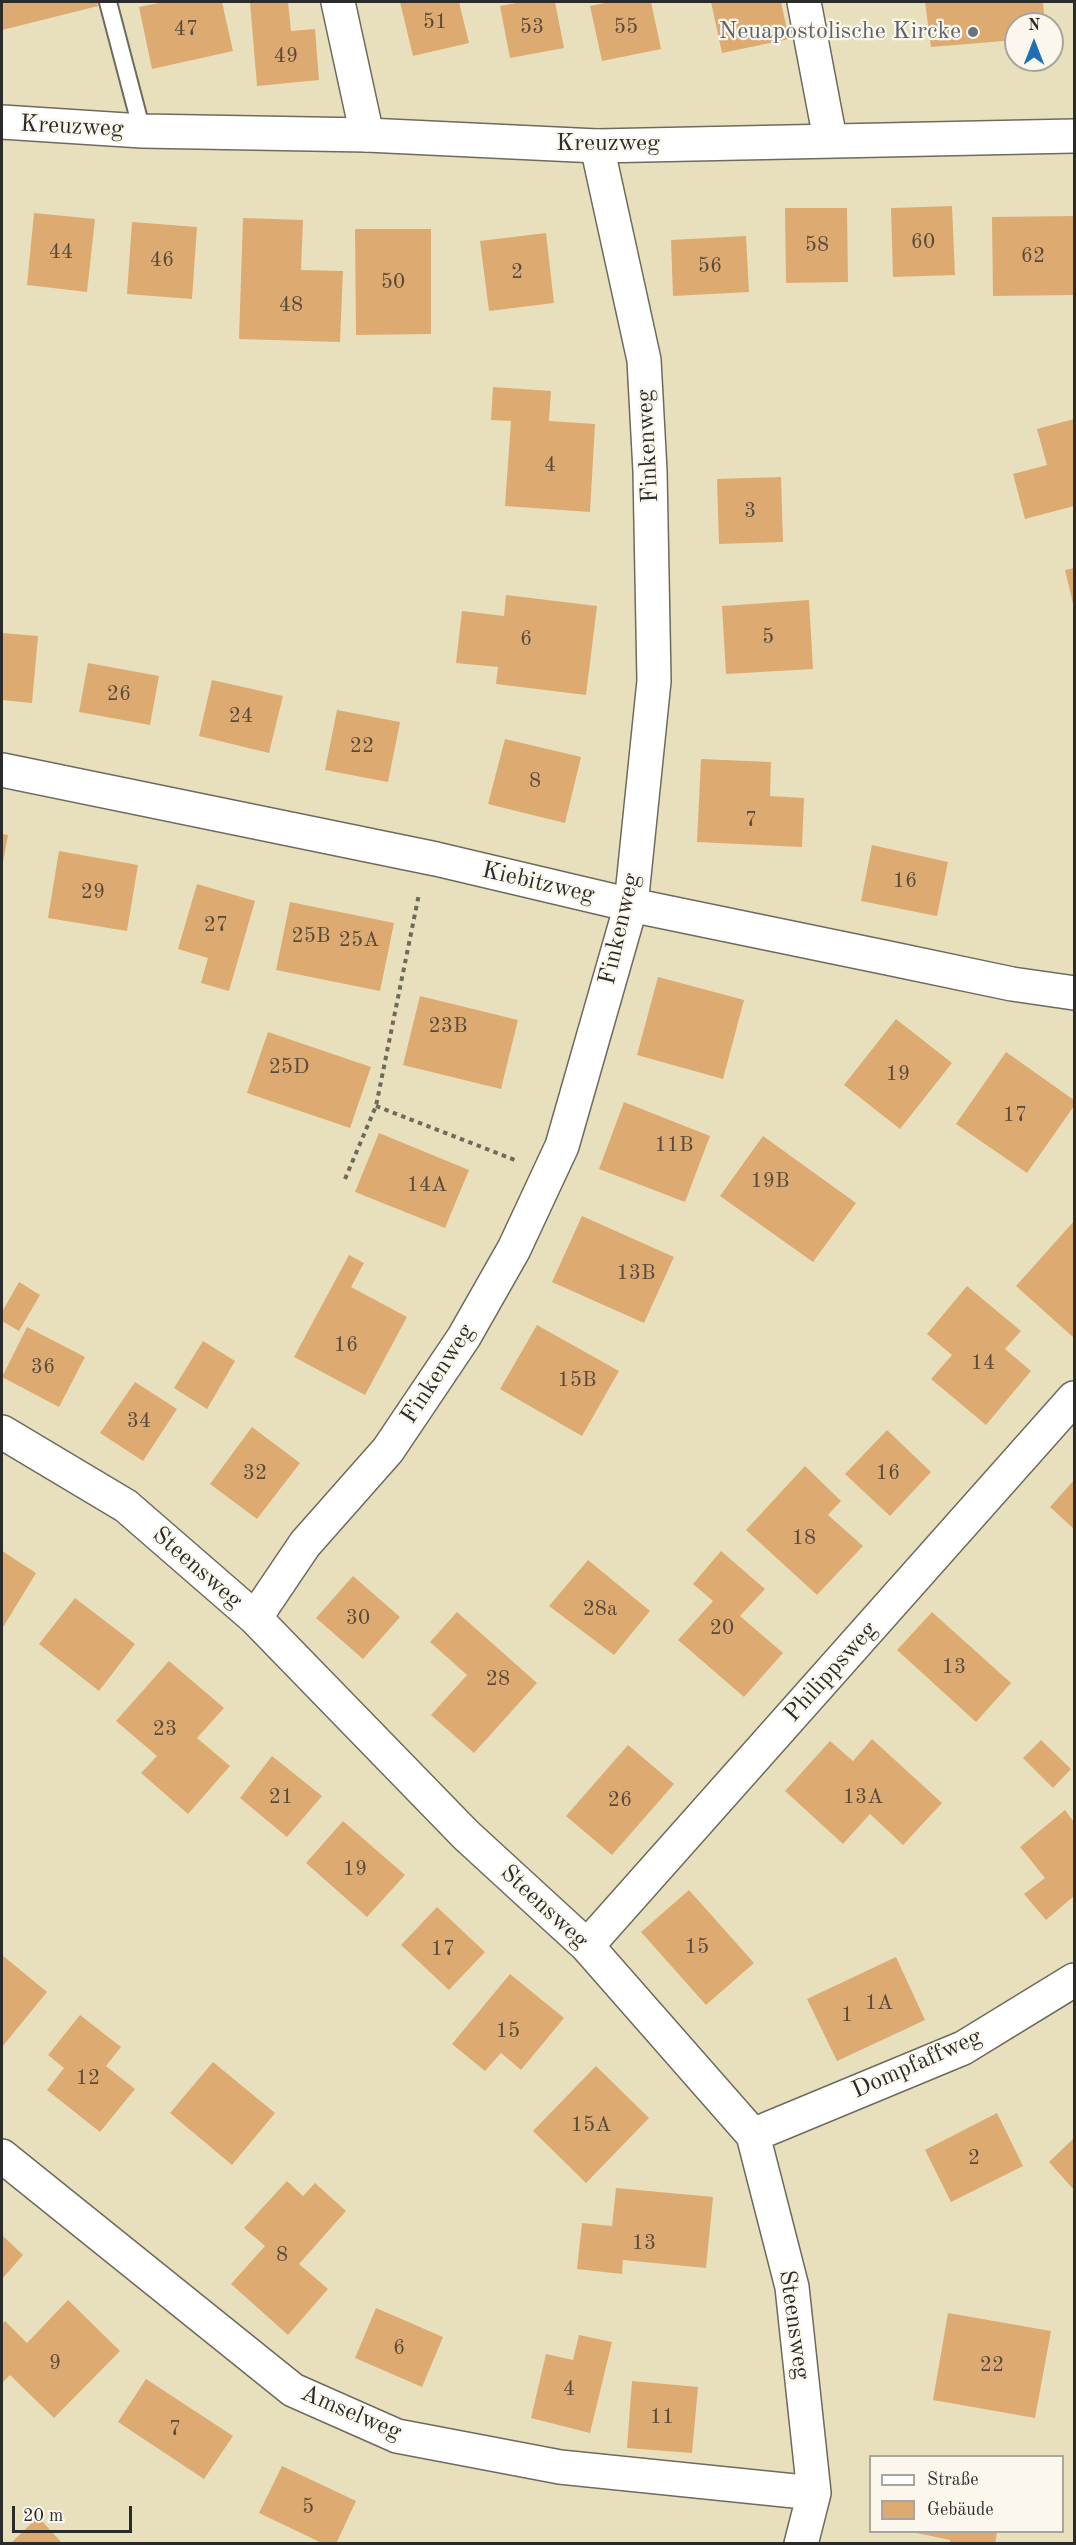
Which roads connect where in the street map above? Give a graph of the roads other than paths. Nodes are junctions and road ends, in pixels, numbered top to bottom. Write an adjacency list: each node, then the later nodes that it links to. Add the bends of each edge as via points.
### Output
1 (108, 2): 5 (lane, Kreuzweg)
2 (338, 2): 6 (street)
3 (804, 2): 8 (street)
4 (2, 123): 5 (street, Kreuzweg)
5 (142, 130): 6 (street, Kreuzweg)
6 (367, 135): 9 (street, Kreuzweg)
7 (1074, 136): 8 (street, Kreuzweg)
8 (830, 139): 9 (street, Kreuzweg)
9 (597, 146): 11 (street, Finkenweg, via 644,360 650,471 654,681)
10 (2, 770): 11 (street, Kiebitzweg)
11 (631, 905): 12 (street, Kiebitzweg, via 1001,982); 15 (street, Finkenweg, via 562,1146 514,1249 464,1337 388,1450 304,1544)
12 (1074, 993)
13 (1074, 1398): 16 (street, Philippsweg)
14 (2, 1432): 15 (street, Steensweg, via 126,1506)
15 (255, 1618): 16 (street, Steensweg, via 466,1835)
16 (587, 1946): 18 (street, Steensweg)
17 (1074, 1980): 18 (street, Dompfaffweg, via 963,2048)
18 (753, 2135): 20 (street, Steensweg, via 792,2288)
19 (2, 2156): 20 (street, Amselweg, via 292,2390 397,2436 560,2467)
20 (814, 2493): 21 (street, Steensweg)
21 (801, 2544)

